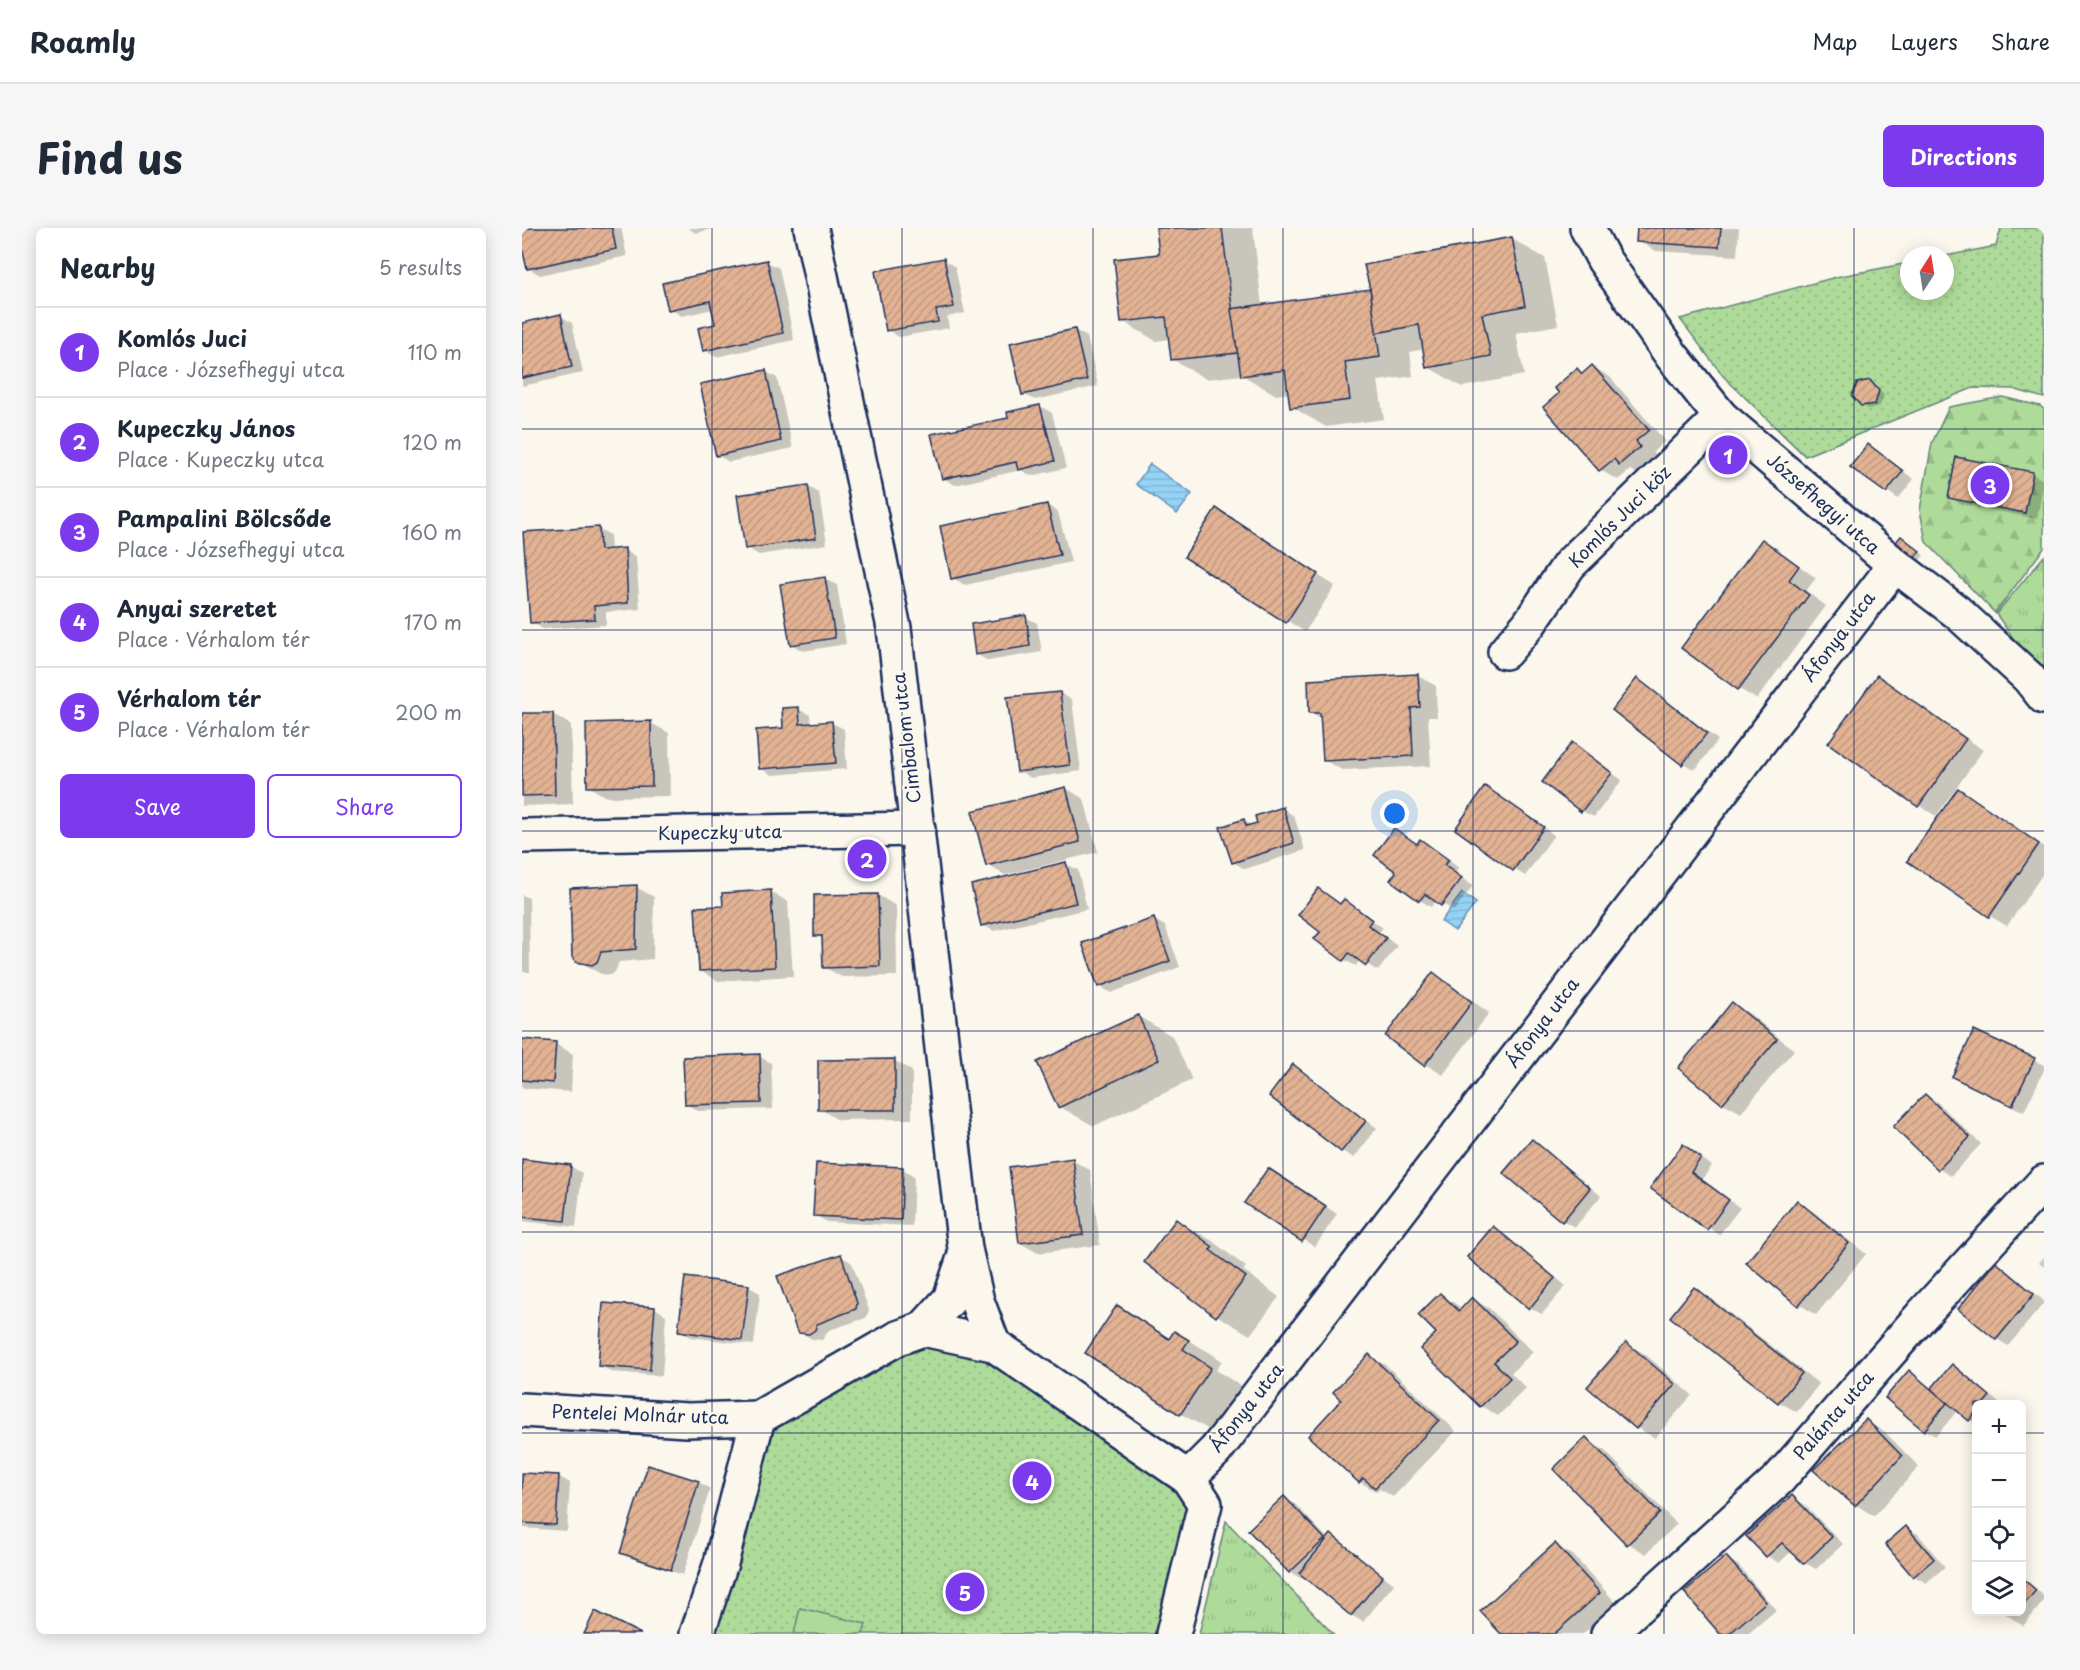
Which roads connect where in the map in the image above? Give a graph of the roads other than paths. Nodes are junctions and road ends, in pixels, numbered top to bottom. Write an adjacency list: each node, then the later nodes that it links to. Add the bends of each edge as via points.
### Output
1 (811, 228): 7 (street, Cimbalom utca, via 894,628)
2 (1587, 228): 3 (street, Józsefhegyi utca, via 1604,260 1672,356)
3 (1721, 417): 4 (street, Józsefhegyi utca); 5 (street, Komlós Juci köz, via 1569,565)
4 (1895, 565): 6 (street, Józsefhegyi utca, via 1964,619 2028,676); 15 (street, Áfonya utca, via 1216,1450)
5 (1505, 652)
6 (2044, 697)
7 (918, 829): 8 (street, Kupeczky utca); 10 (street, Cimbalom utca)
8 (522, 837)
9 (2044, 1182): 18 (street, Palánta utca, via 1779,1479)
10 (965, 1255): 11 (street, Cimbalom utca, via 950,1299); 12 (street, Cimbalom utca)
11 (923, 1329): 12 (street); 14 (street, via 898,1338)
12 (993, 1344): 15 (street)
13 (522, 1410): 14 (street, Pentelei Molnár utca, via 687,1420)
14 (758, 1418): 16 (street, via 721,1563)
15 (1188, 1478): 17 (street, via 1204,1504)
16 (697, 1634)
17 (1173, 1634)
18 (1608, 1634)

